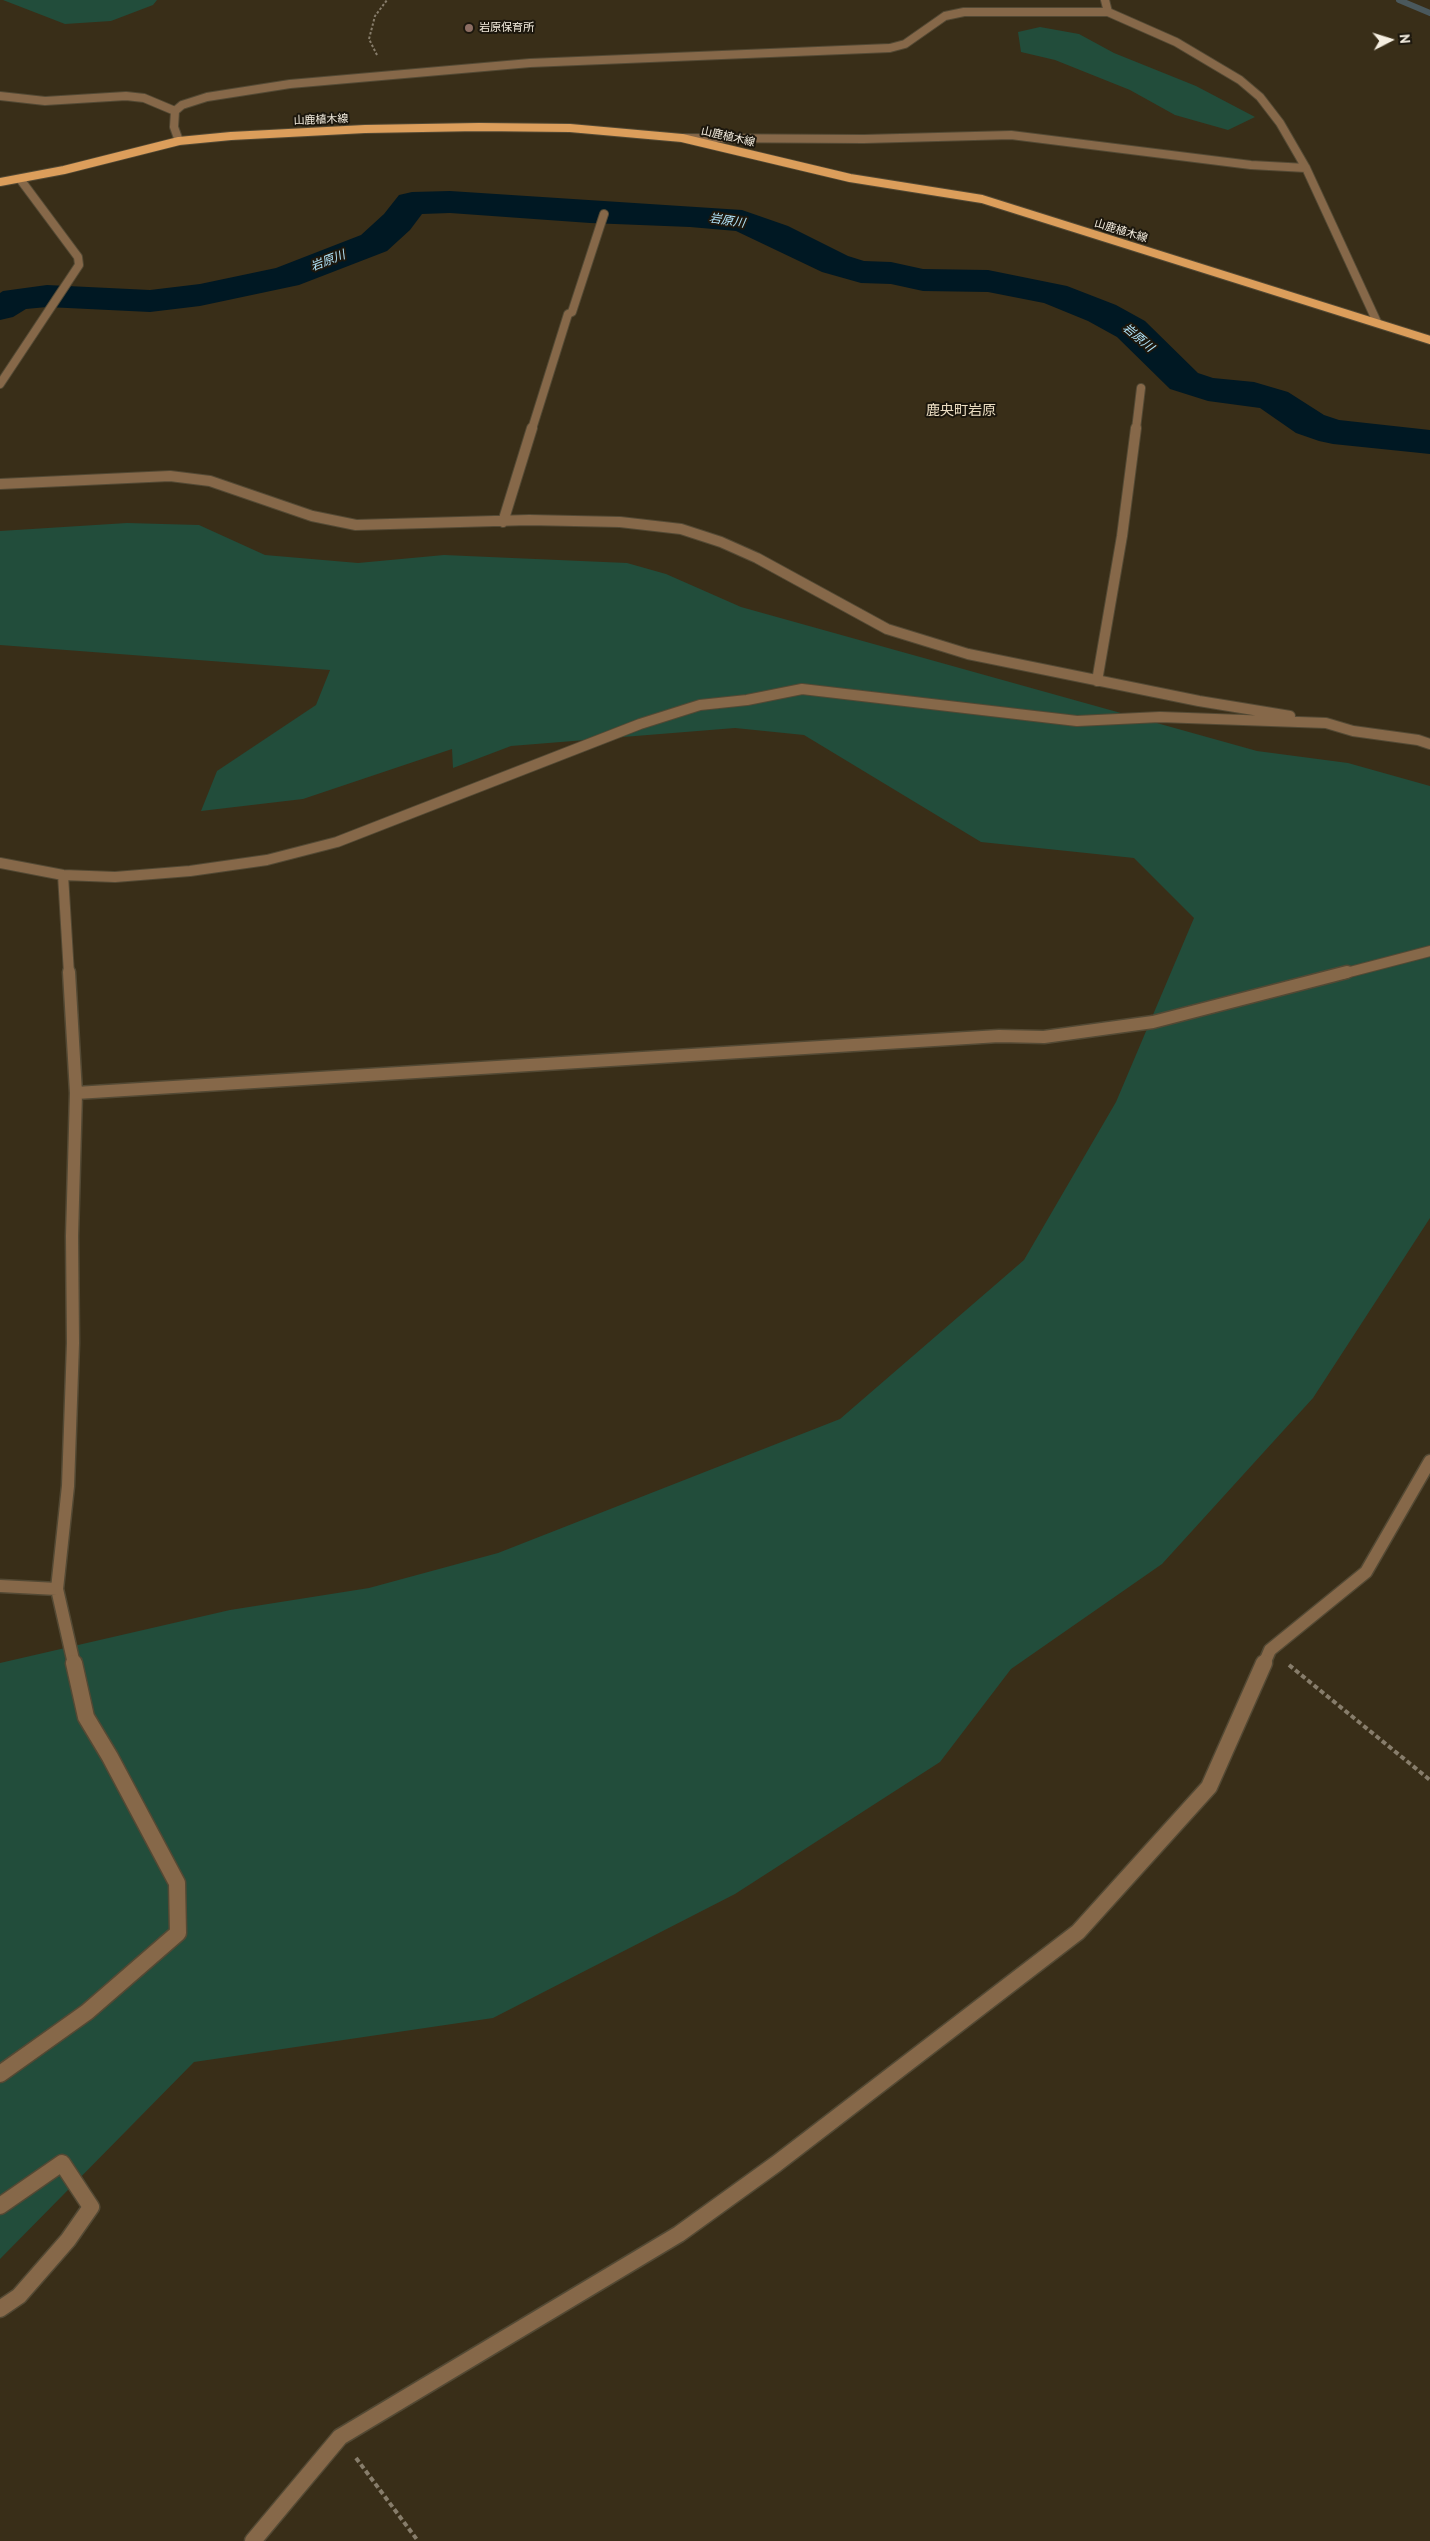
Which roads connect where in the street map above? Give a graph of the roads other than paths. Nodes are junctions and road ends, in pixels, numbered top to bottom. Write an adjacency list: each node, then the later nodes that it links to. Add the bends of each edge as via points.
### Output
1 (1105, 0): 2 (street)
2 (1108, 12): 4 (street, via 964,12 945,16 905,44 890,48 530,63 383,75 290,84 207,97 182,105); 7 (street, via 1176,42 1240,80 1260,97 1280,123)
3 (0, 96): 4 (street, via 45,101 126,96 144,98)
4 (175, 111): 6 (street, via 174,127)
5 (682, 138): 6 (main road, 山鹿植木線, via 570,128 479,127 301,132); 7 (street, via 864,140 1011,134 1251,165); 11 (main road, 山鹿植木線, via 850,178 982,199)
6 (179, 141): 8 (main road, 山鹿植木線)
7 (1306, 168): 11 (street)
8 (20, 179): 9 (main road, 山鹿植木線); 13 (street, via 78,257 78,265)
9 (0, 182)
10 (604, 214): 16 (street, via 572,312 568,314)
11 (1377, 322): 12 (main road, 山鹿植木線)
12 (1430, 340)
13 (0, 384)
14 (1141, 388): 17 (street, via 1122,536)
15 (0, 484): 16 (street, via 170,476 210,481 312,516 356,525)
16 (502, 522): 17 (street, via 620,522 681,529 757,558 887,630 968,654)
17 (1097, 681): 18 (street)
18 (1326, 723): 19 (street); 21 (street, via 1160,717 1077,721 802,689 700,705 640,724 337,842 267,860 115,877)
19 (1430, 744)
20 (0, 864): 21 (street)
21 (63, 875): 23 (street)
22 (1430, 951): 23 (street, via 1153,1022 1044,1036 999,1036)
23 (76, 1093): 26 (street, via 68,1476)
24 (1430, 1461): 30 (street, via 1366,1572 1270,1650 1209,1787 1078,1932 776,2164 679,2234 340,2436)
25 (0, 1586): 26 (street)
26 (57, 1590): 27 (street, via 86,1717 177,1884 178,1933 86,2012)
27 (0, 2074)
28 (0, 2206): 29 (street, via 62,2163 91,2207 68,2240 25,2289)
29 (0, 2309)
30 (253, 2541)

